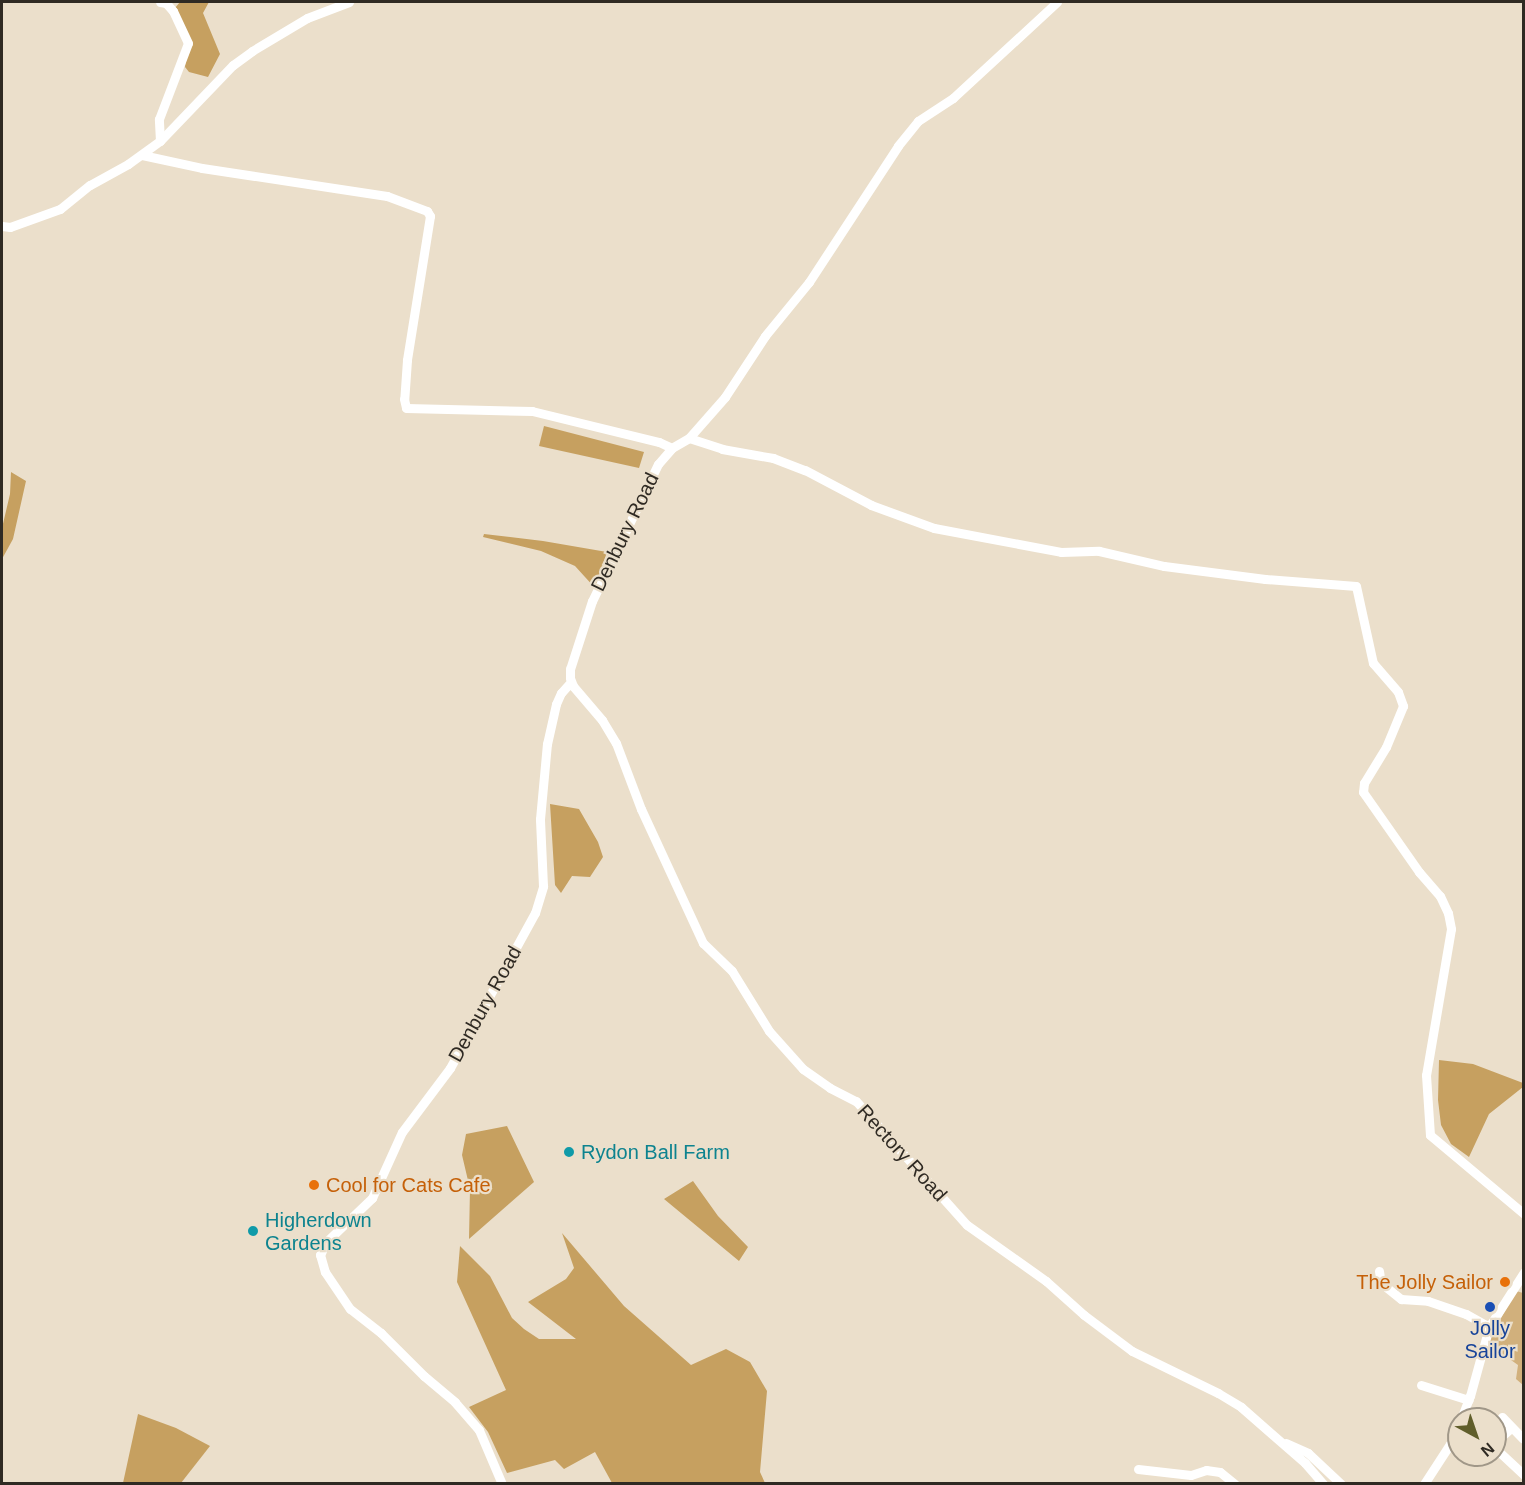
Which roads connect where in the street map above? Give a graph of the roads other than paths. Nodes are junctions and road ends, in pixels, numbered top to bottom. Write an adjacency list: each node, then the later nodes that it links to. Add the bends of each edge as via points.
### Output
1 (160, 2): 4 (street, via 173,12 188,43 159,119)
2 (349, 2): 4 (street, via 307,18 252,51 233,65)
3 (1056, 2): 7 (street, via 953,98 918,122 898,146 809,282 765,336 725,397)
4 (160, 141): 5 (street)
5 (142, 155): 6 (street, via 90,185 60,209 10,227); 8 (street, via 387,196 427,211 430,216 407,367 406,408 532,411)
6 (2, 226)
7 (689, 438): 8 (street); 10 (street, via 722,449 773,458 805,470 871,505 934,528 1061,552 1099,551 1197,570 1356,586 1373,663 1398,692 1404,706 1363,792 1440,896 1451,929 1426,1075 1430,1135)
8 (672, 448): 9 (street, Denbury Road, via 658,464 592,602 570,669)
9 (571, 682): 21 (street, Rectory Road, via 616,743 641,809 703,943 732,971 769,1031 803,1069 856,1101 967,1225 987,1241 1046,1281 1122,1345 1228,1399); 26 (street, Denbury Road, via 558,699 547,744 540,819 543,886 535,913 450,1068 402,1132 372,1198 326,1242 320,1255 325,1272 350,1310 381,1333 455,1402 479,1430)
10 (1524, 1214)
11 (1379, 1271): 13 (street, via 1381,1283 1401,1299 1447,1307)
12 (1524, 1272): 13 (street)
13 (1489, 1327): 15 (street)
14 (1421, 1385): 15 (street)
15 (1469, 1400): 16 (street)
16 (1466, 1407)
17 (1507, 1423): 18 (street)
18 (1511, 1428): 19 (street); 20 (street)
19 (1507, 1432)
20 (1523, 1439)
21 (1281, 1442): 28 (street, Rectory Road); 29 (street, via 1308,1453)
22 (1447, 1449): 30 (street)
23 (1507, 1459): 25 (street)
24 (1138, 1469): 27 (street, via 1191,1475 1206,1470 1220,1472)
25 (1524, 1475)
26 (501, 1484)
27 (1235, 1484)
28 (1323, 1484)
29 (1341, 1484)
30 (1424, 1484)

